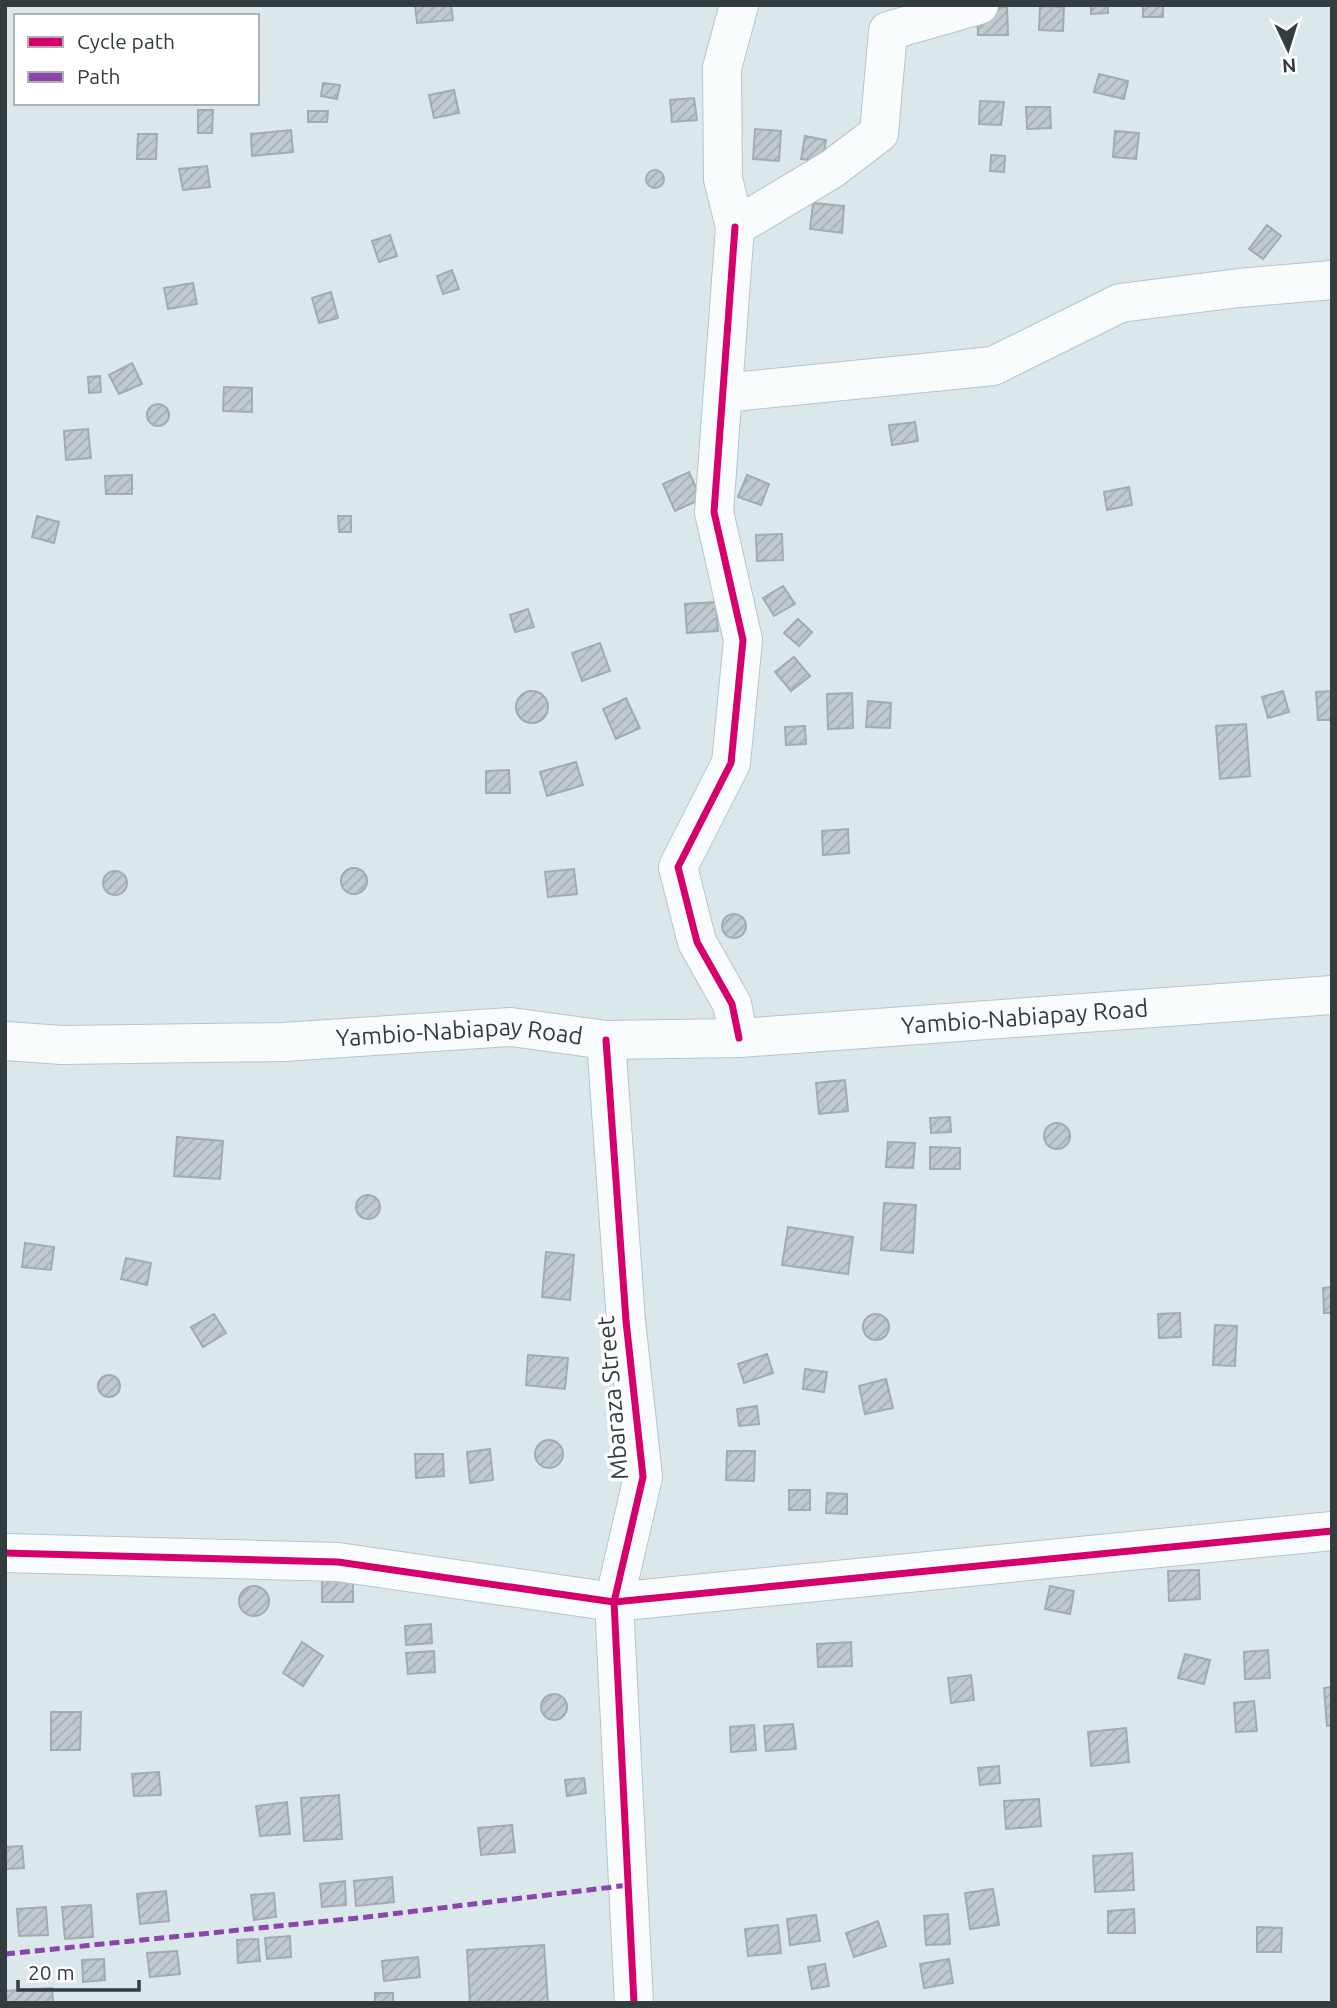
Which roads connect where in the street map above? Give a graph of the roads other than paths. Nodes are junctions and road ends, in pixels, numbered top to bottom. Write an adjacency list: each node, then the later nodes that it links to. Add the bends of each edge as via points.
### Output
1 (740, 5): 3 (street, via 722,68 723,179)
2 (979, 5): 3 (street, via 888,31 879,133 832,169)
3 (735, 227): 5 (street)
4 (1332, 280): 5 (street, via 1120,303 993,366)
5 (723, 393): 7 (street, via 714,512 743,640 731,763 678,867 697,942 732,1004)
6 (1332, 995): 7 (street, Yambio-Nabiapay Road)
7 (739, 1038): 8 (street, Yambio-Nabiapay Road)
8 (606, 1040): 9 (street, Yambio-Nabiapay Road, via 511,1027 283,1042 62,1045); 12 (street, Mbaraza Street, via 626,1321 643,1477)
9 (5, 1041)
10 (1332, 1531): 12 (street)
11 (5, 1553): 12 (street, via 338,1562)
12 (614, 1602): 13 (street, Mbaraza Street)
13 (634, 2003)

